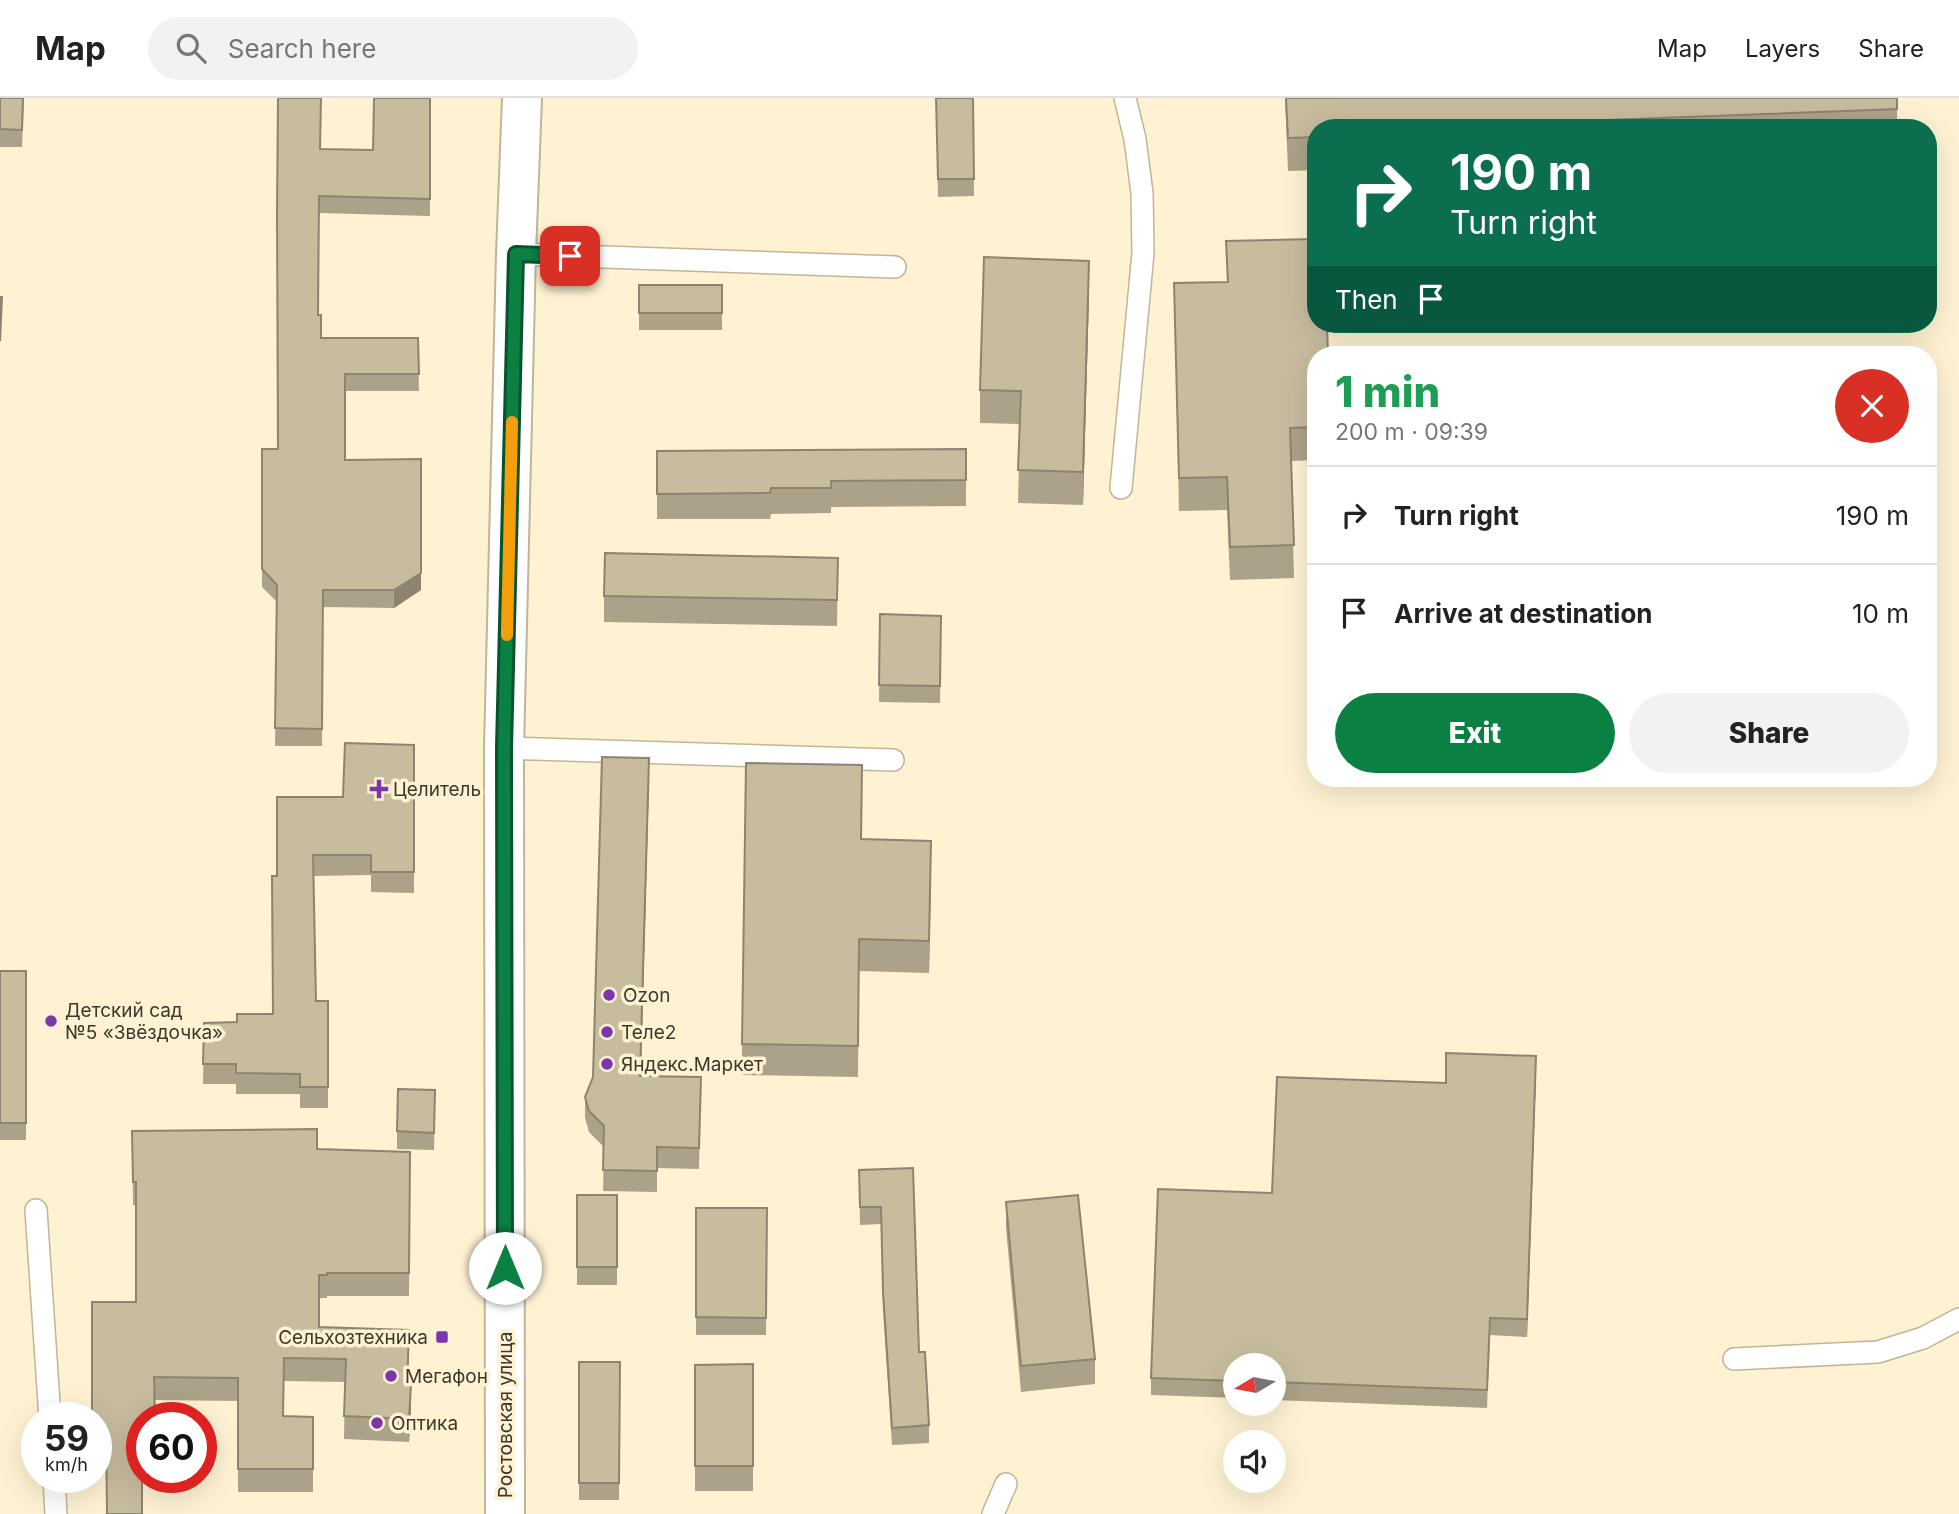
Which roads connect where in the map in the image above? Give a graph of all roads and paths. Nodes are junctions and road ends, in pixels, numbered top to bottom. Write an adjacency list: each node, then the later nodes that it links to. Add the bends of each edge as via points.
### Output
1 (522, 98): 3 (main road, Ростовская улица)
2 (1125, 98): 5 (lane, via 1142,193 1143,253)
3 (516, 254): 4 (lane); 6 (main road, Ростовская улица)
4 (895, 267)
5 (1121, 488)
6 (504, 748): 7 (lane); 15 (main road, Ростовская улица)
7 (893, 760)
8 (36, 1210): 11 (lane)
9 (1959, 1319): 10 (lane, via 1923,1338 1878,1352)
10 (1734, 1359)
11 (49, 1402)
12 (1006, 1484): 16 (lane)
13 (55, 1493): 14 (lane)
14 (56, 1514)
15 (505, 1514)
16 (993, 1514)

